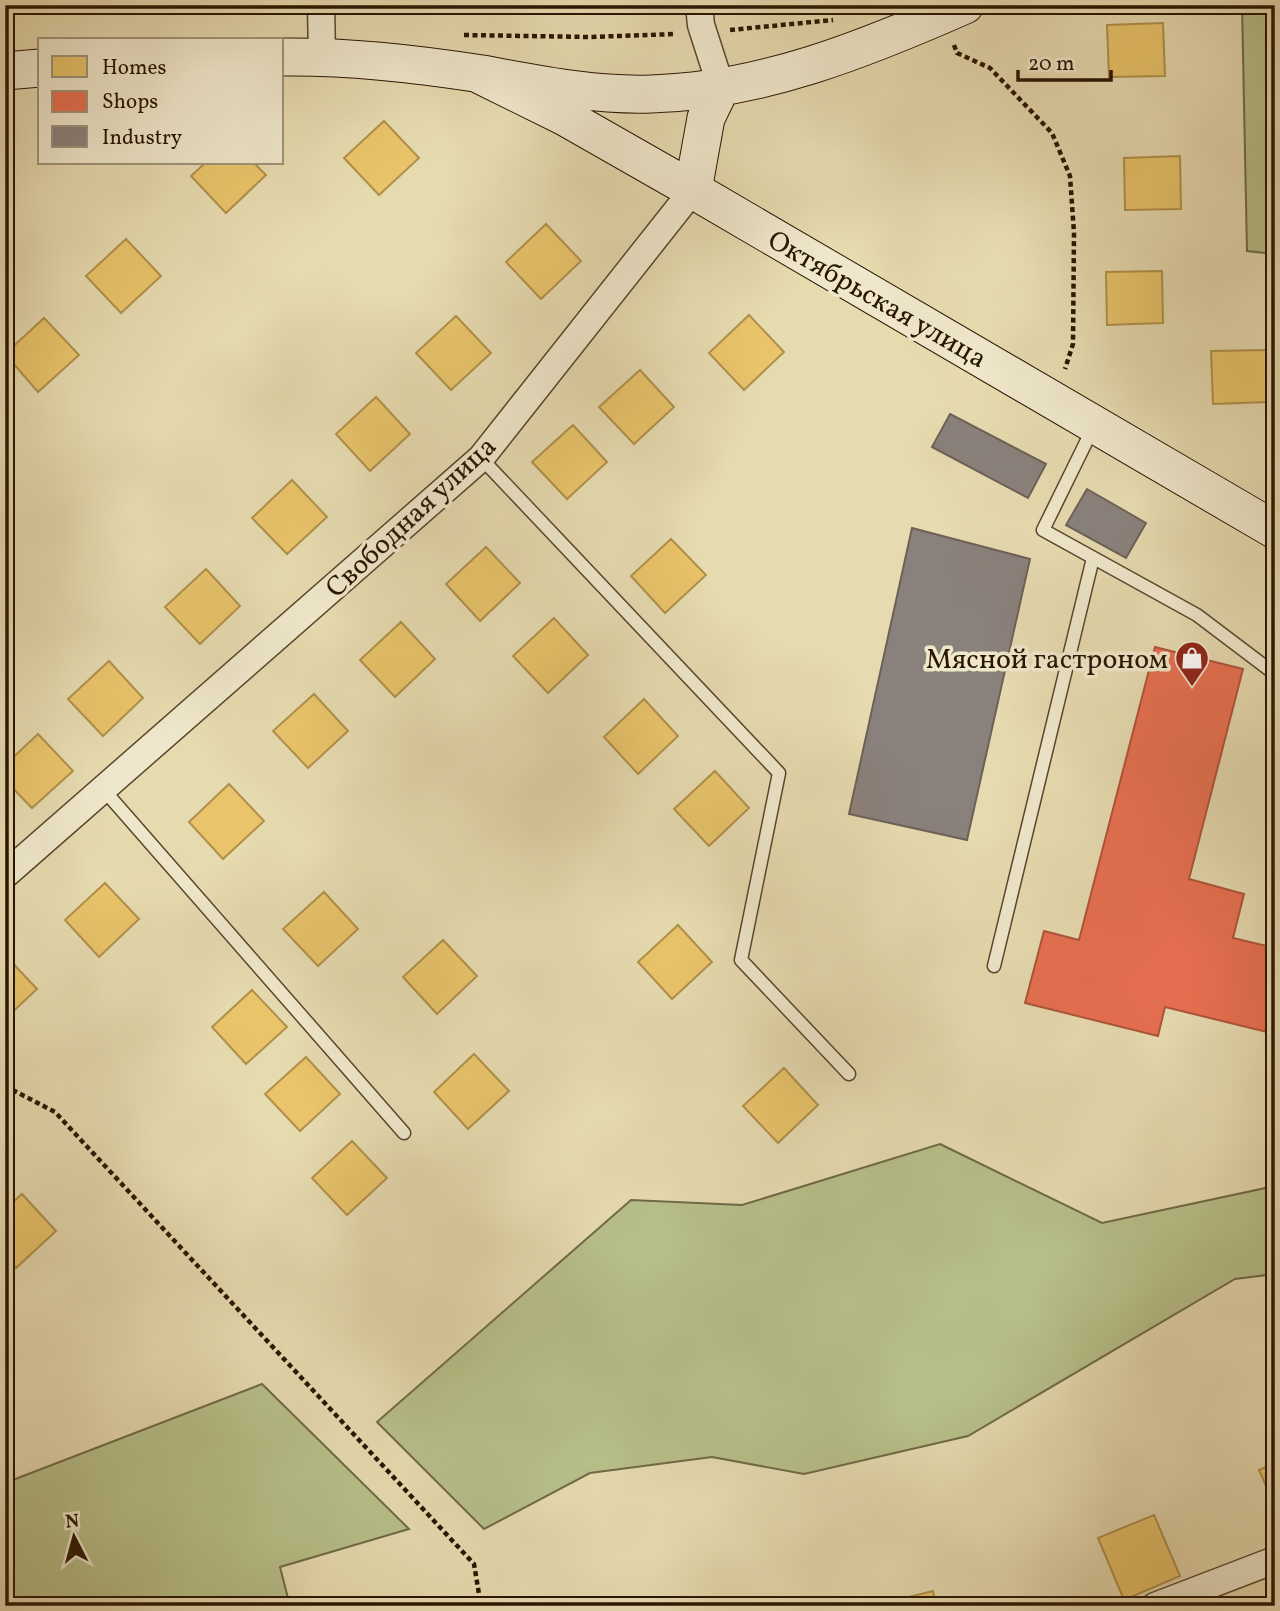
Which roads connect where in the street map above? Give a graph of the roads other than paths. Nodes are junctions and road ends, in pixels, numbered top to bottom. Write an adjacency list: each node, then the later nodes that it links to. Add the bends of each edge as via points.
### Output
1 (321, 5): 4 (street)
2 (699, 5): 9 (street)
3 (954, 10): 9 (street, Октябрьская улица, via 792,72)
4 (322, 56): 5 (street, Октябрьская улица); 8 (street, Октябрьская улица)
5 (284, 57)
6 (38, 68): 7 (street)
7 (5, 71)
8 (478, 74): 9 (street, Октябрьская улица, via 570,89 650,94); 10 (street, Октябрьская улица)
9 (721, 87): 10 (street, Свободная улица, via 706,118)
10 (693, 190): 11 (street, Октябрьская улица); 12 (street, Свободная улица)
11 (1094, 424): 13 (street, Октябрьская улица); 14 (lane, via 1043,530)
12 (481, 458): 16 (street, Свободная улица); 19 (lane, via 779,773 741,960)
13 (1275, 530)
14 (1093, 558): 15 (lane, via 1197,615); 18 (lane)
15 (1275, 674)
16 (103, 789): 17 (street, Свободная улица); 20 (lane)
17 (5, 875)
18 (994, 966)
19 (849, 1074)
20 (404, 1133)
21 (1275, 1560): 22 (street)
22 (1155, 1606)

